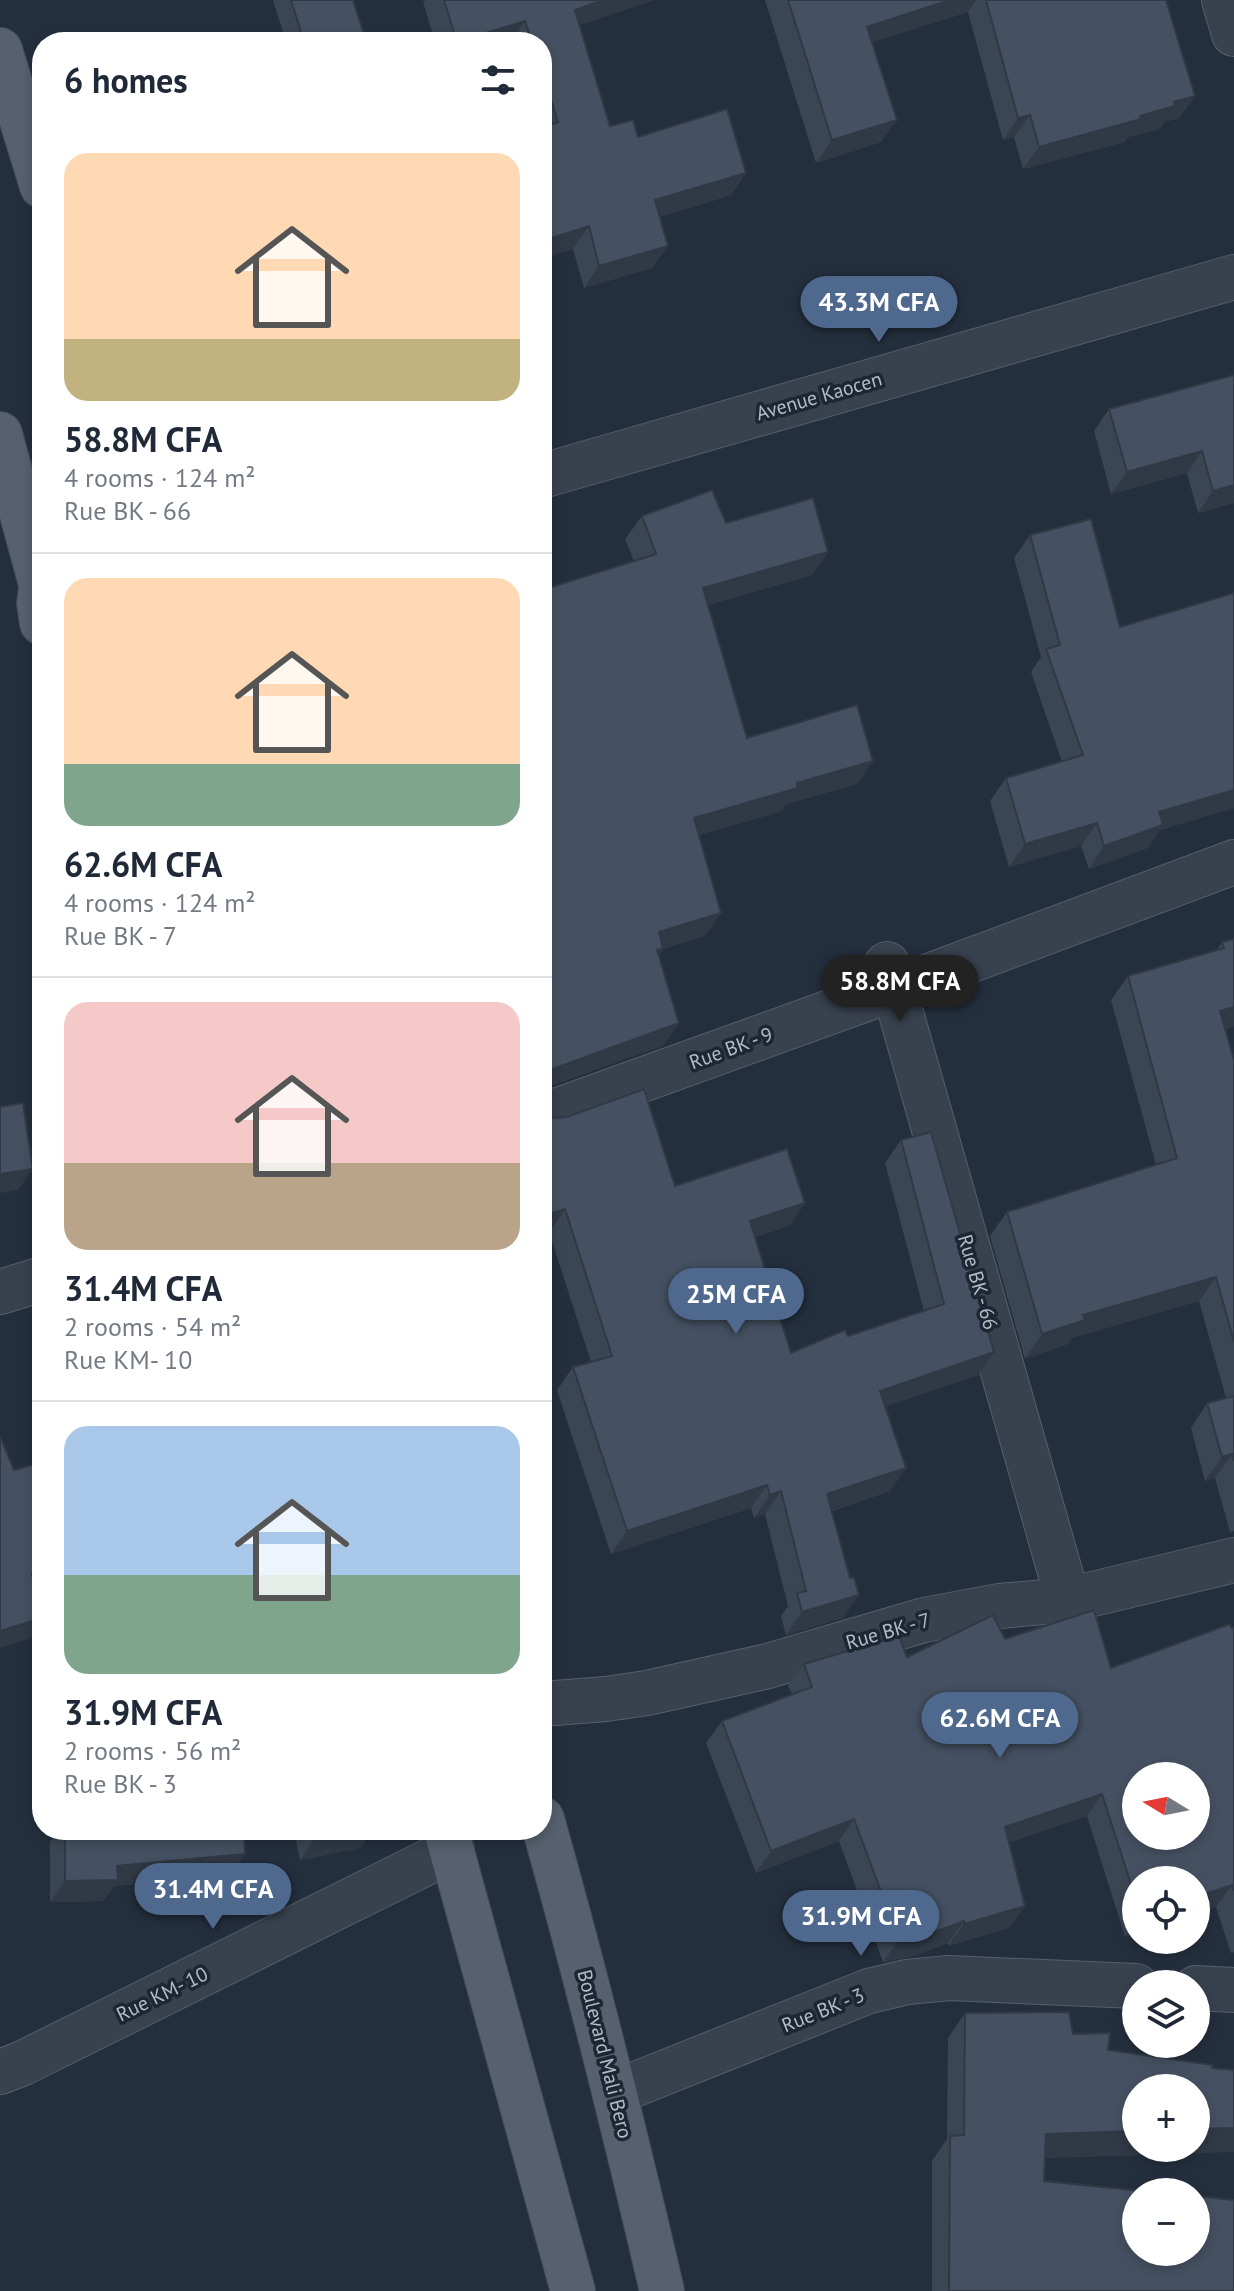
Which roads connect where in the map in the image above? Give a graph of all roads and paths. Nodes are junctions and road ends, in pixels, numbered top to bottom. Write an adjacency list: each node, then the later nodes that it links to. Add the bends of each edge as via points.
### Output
1 (1224, 0): 2 (street)
2 (1234, 34)
3 (0, 50): 4 (main road)
4 (32, 154)
5 (1234, 277): 7 (street, Avenue Kaocen)
6 (0, 434): 8 (main road)
7 (552, 473)
8 (32, 557)
9 (1234, 862): 10 (street, Rue BK - 9)
10 (890, 977): 11 (street, Rue BK - 9); 15 (street, Rue BK - 66)
11 (552, 1112)
12 (32, 1282): 13 (street)
13 (0, 1292)
14 (1234, 1560): 15 (street, Rue BK - 7)
15 (1068, 1600): 16 (street, Rue BK - 7, via 924,1620 768,1666 647,1693)
16 (552, 1703)
17 (449, 1840): 22 (street, Rue KM- 10); 24 (main road)
18 (548, 1840): 23 (main road, Boulevard Mali Bero)
19 (1122, 1985): 23 (street, Rue BK - 3, via 949,1978 907,1982 869,1991)
20 (1210, 1989): 21 (street)
21 (1234, 1990)
22 (0, 2072)
23 (616, 2092): 25 (main road, Boulevard Mali Bero)
24 (573, 2291)
25 (662, 2291)

